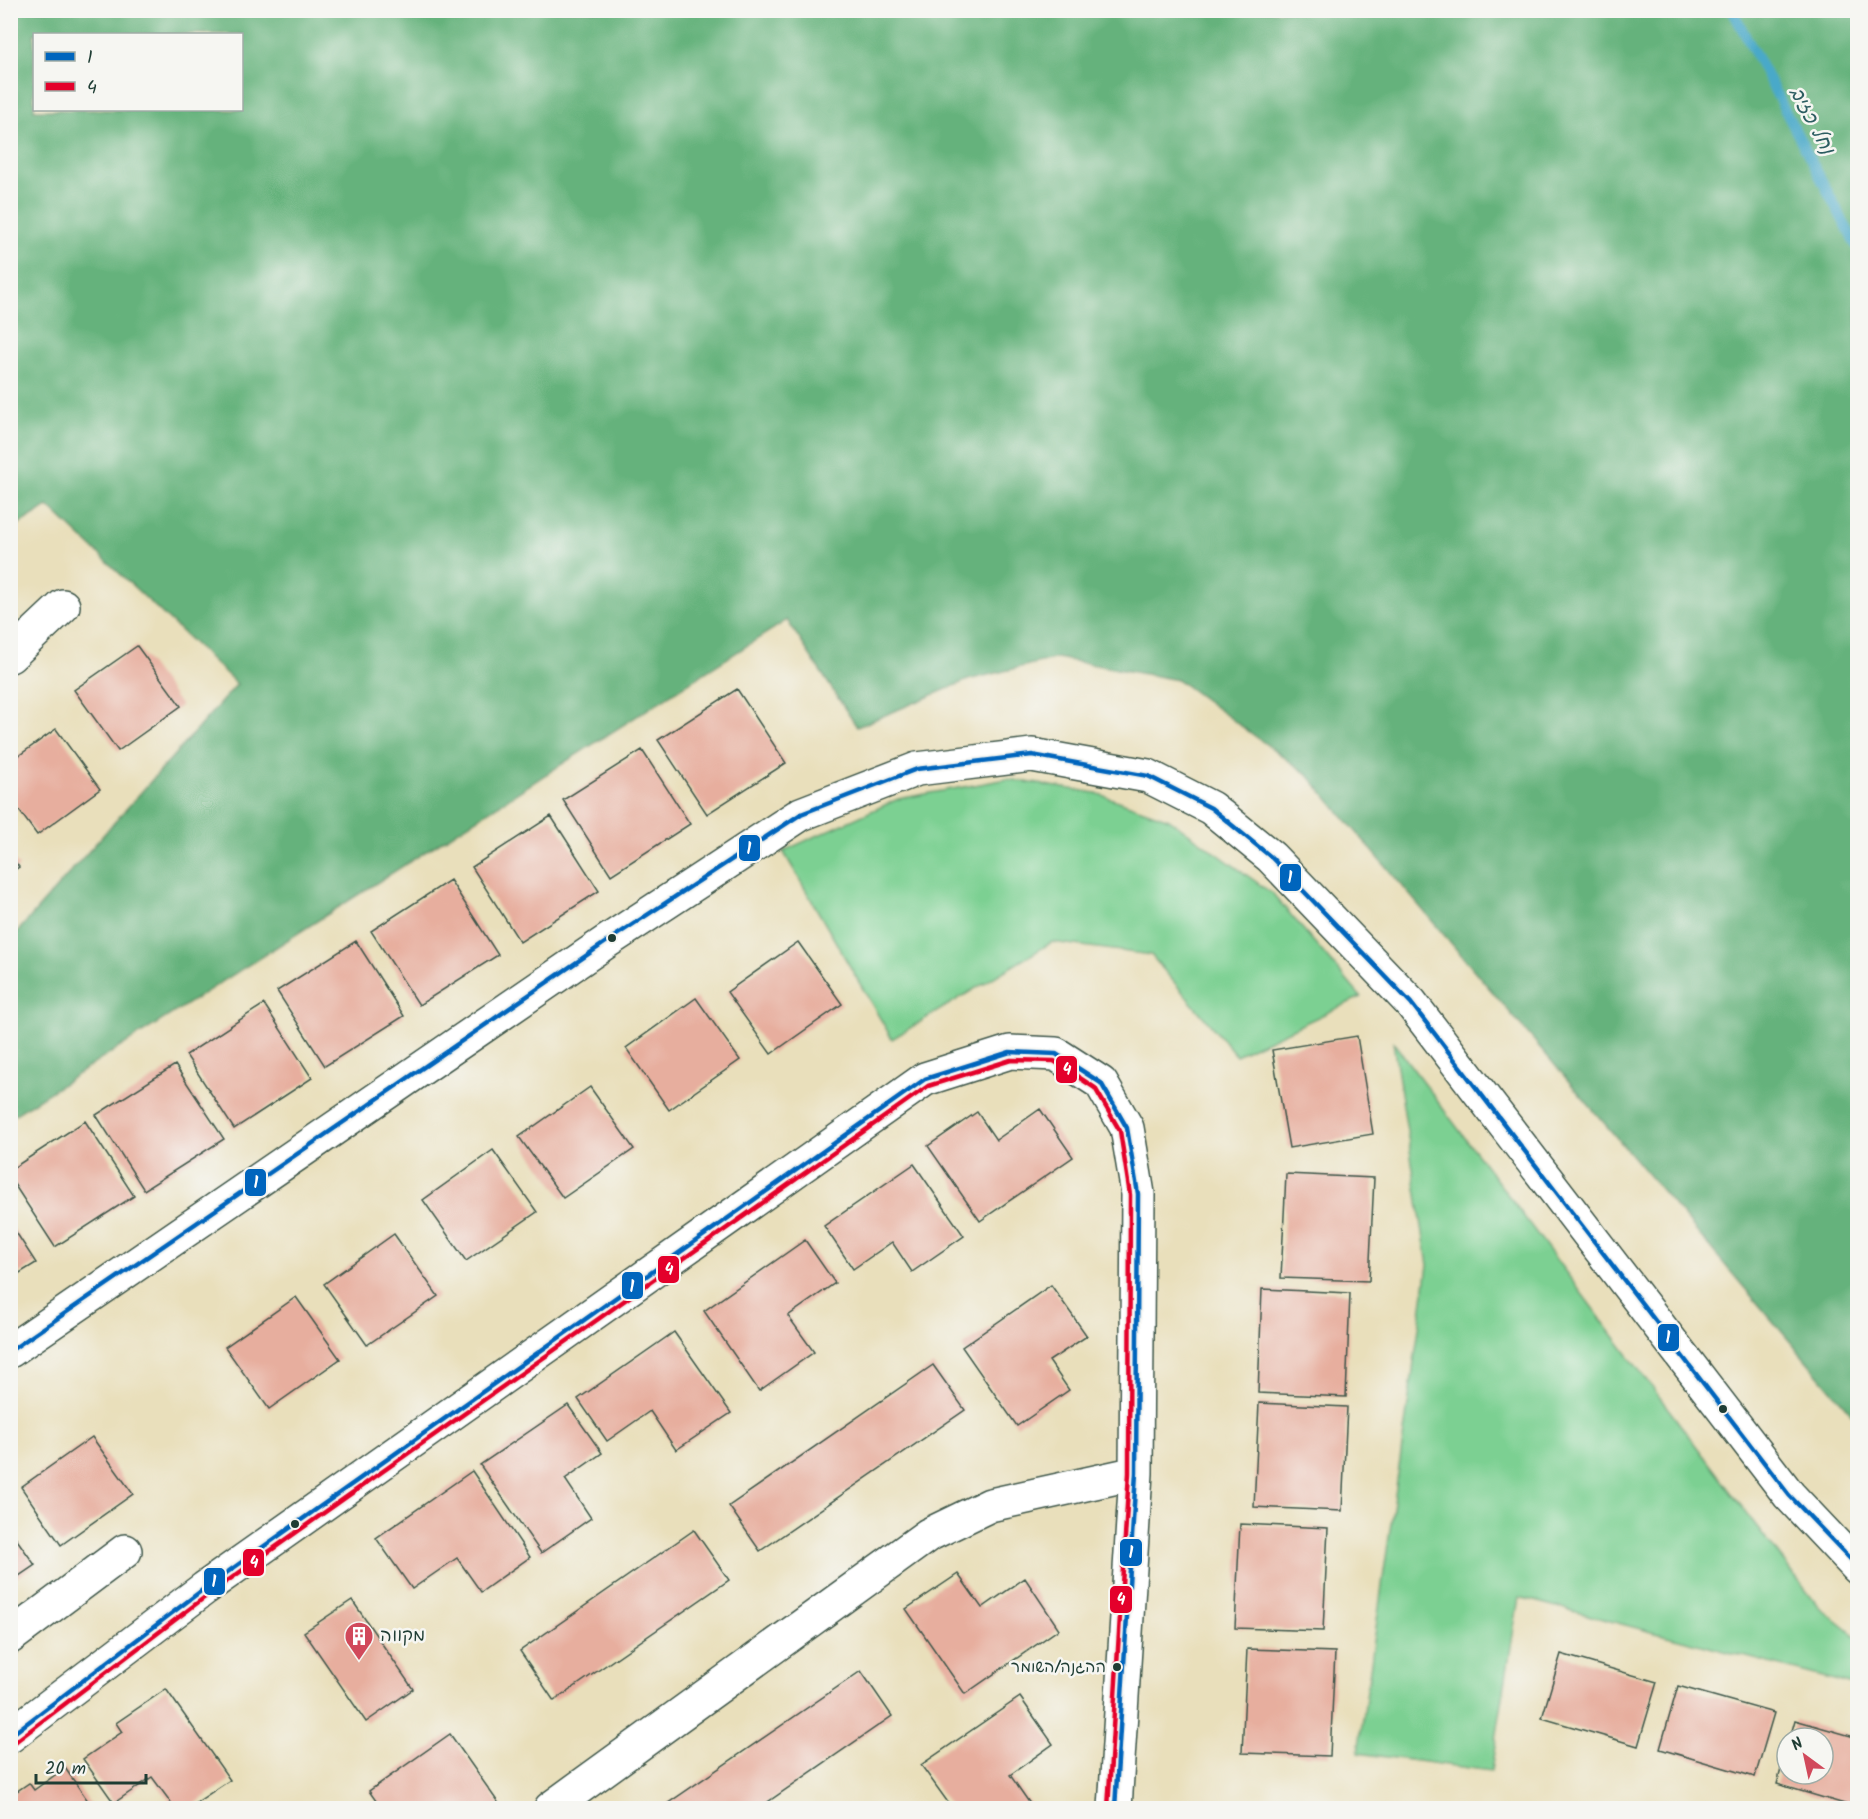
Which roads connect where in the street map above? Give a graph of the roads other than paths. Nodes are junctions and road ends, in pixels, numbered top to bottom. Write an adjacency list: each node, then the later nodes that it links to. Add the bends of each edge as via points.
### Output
1 (63, 606): 2 (street)
2 (10, 656)
3 (10, 1351): 6 (street, via 606,942 801,814 917,769 1032,755 1148,776 1211,808 1271,857 1411,1003 1789,1495)
4 (1136, 1473): 8 (street, via 1138,1194 1127,1128 1101,1083 1056,1054 1010,1052 925,1079 205,1588); 9 (street, via 990,1505 928,1535); 10 (street)
5 (124, 1551): 7 (street)
6 (1857, 1568)
7 (10, 1637)
8 (10, 1736)
9 (552, 1809)
10 (1115, 1809)

